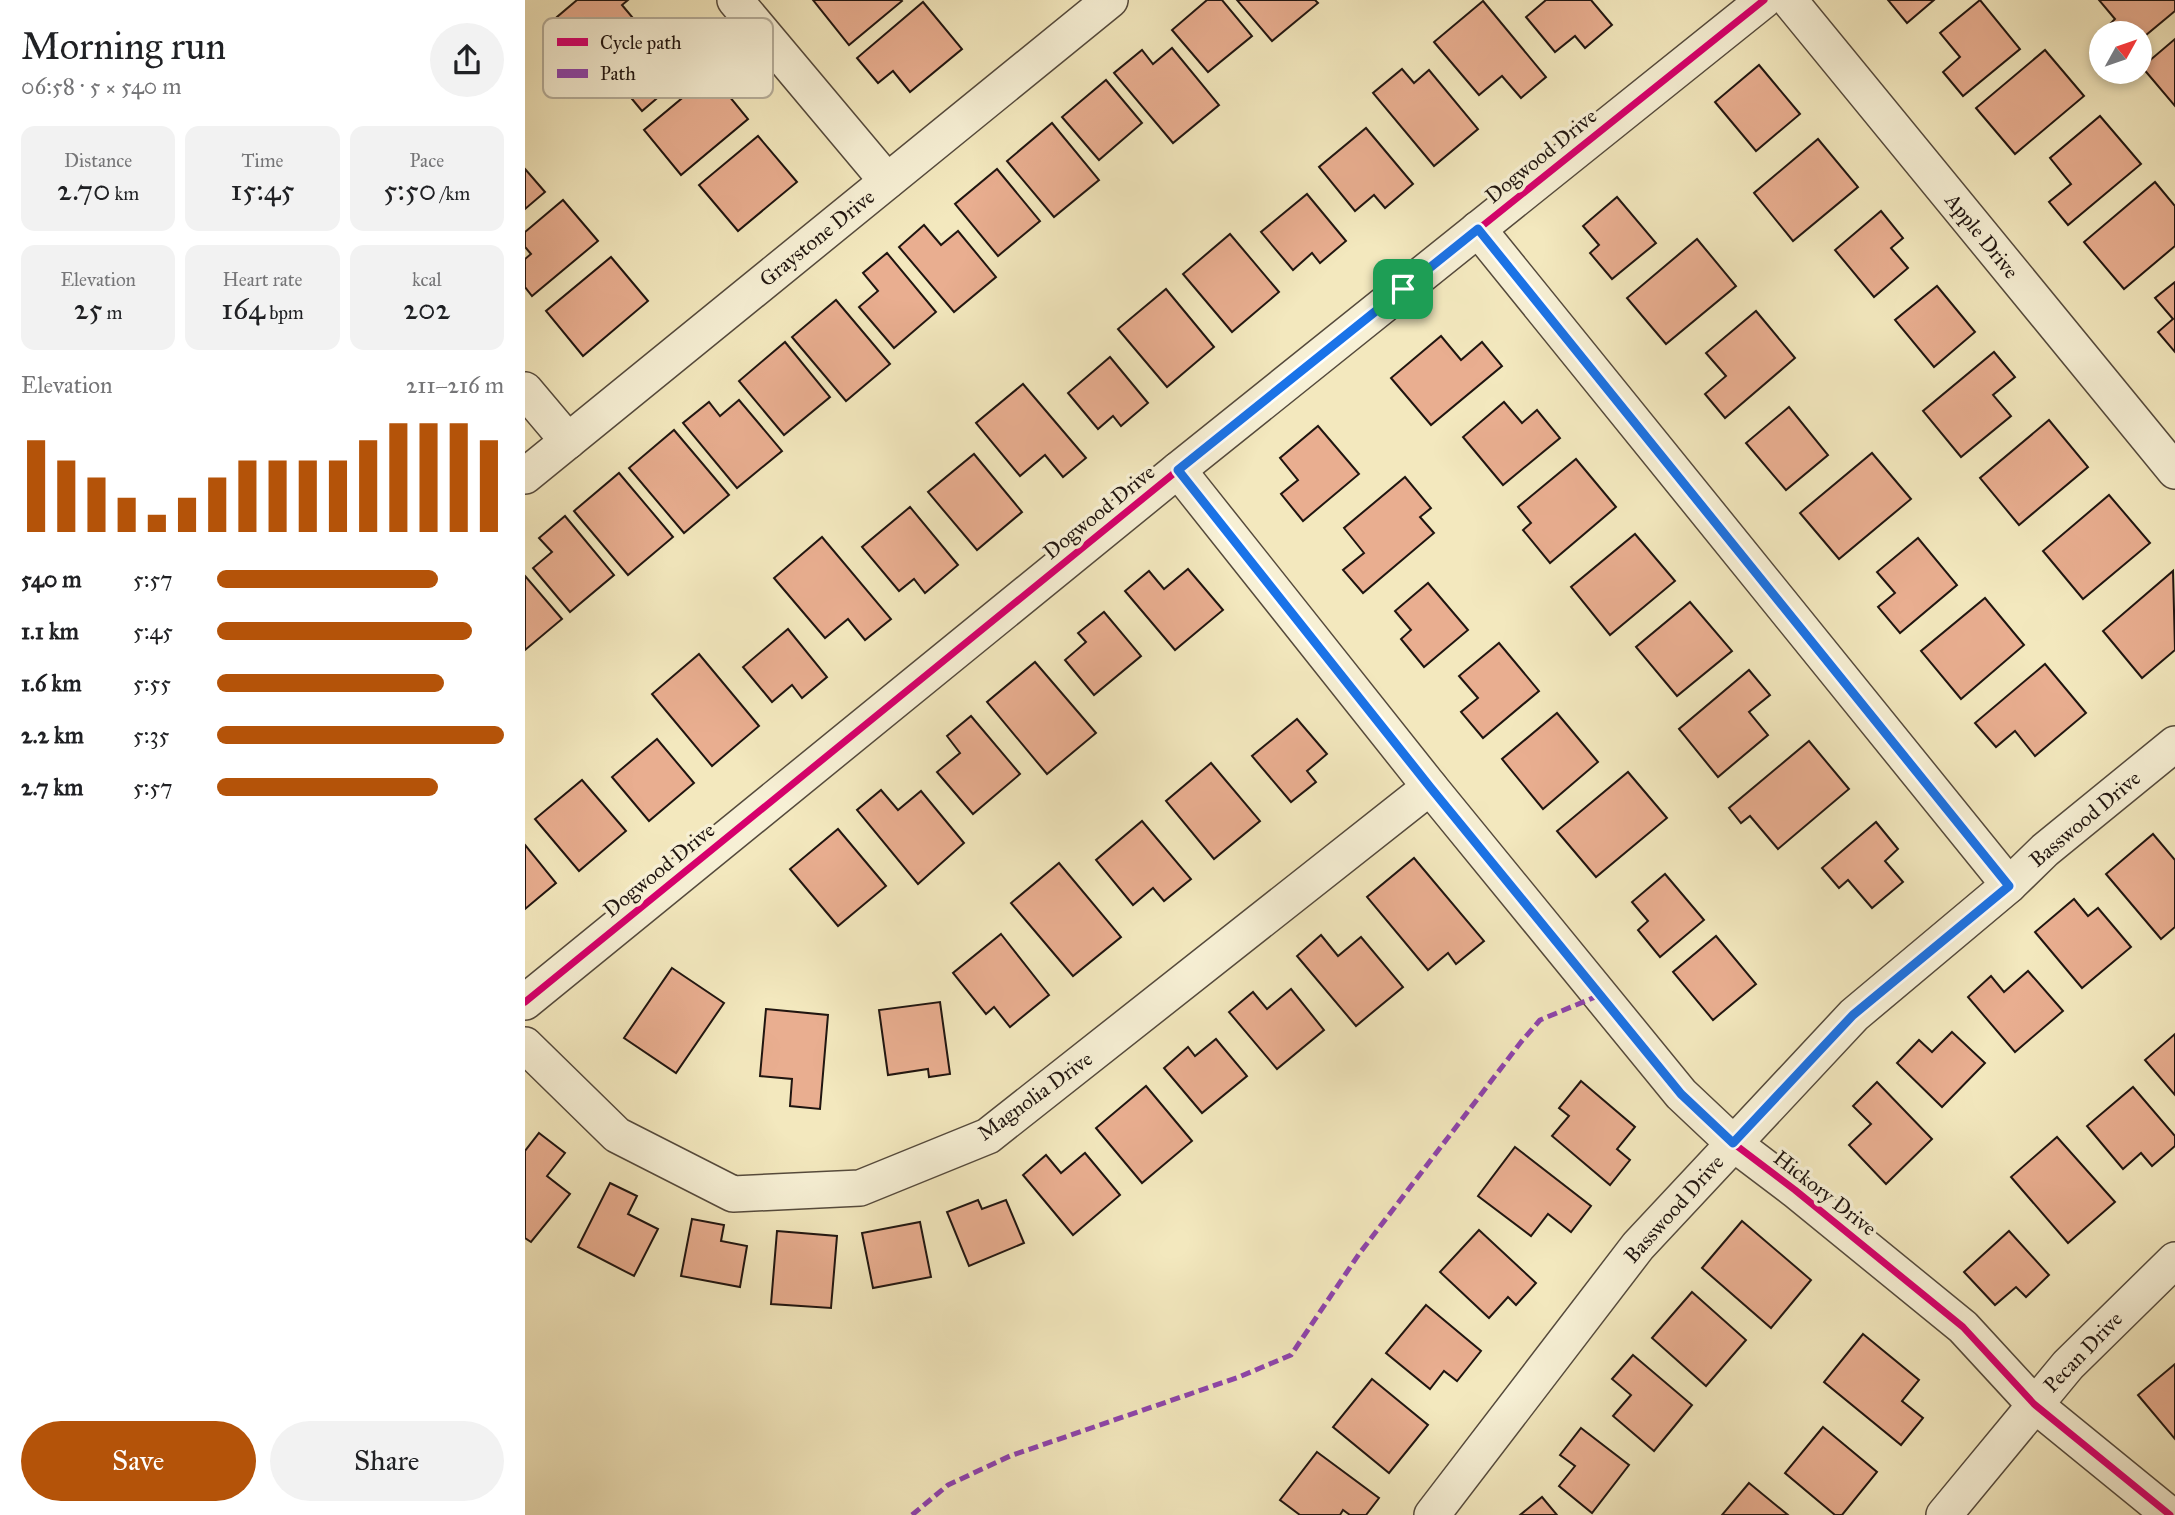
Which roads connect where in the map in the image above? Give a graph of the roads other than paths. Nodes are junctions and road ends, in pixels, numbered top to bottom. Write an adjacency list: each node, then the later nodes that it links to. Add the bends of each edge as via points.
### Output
1 (735, 0): 5 (street)
2 (1110, 0): 7 (street, Graystone Drive)
3 (1764, 0): 8 (street, Dogwood Drive)
4 (1789, 0): 12 (street, Apple Drive)
5 (750, 18)
6 (773, 45): 7 (street)
7 (887, 181): 10 (street, Graystone Drive)
8 (1478, 229): 11 (street, Dogwood Drive); 16 (street)
9 (525, 390): 10 (street)
10 (568, 441): 13 (street, Graystone Drive)
11 (1178, 470): 15 (street, Hickory Drive); 17 (street, Dogwood Drive)
12 (2175, 471)
13 (525, 476)
14 (2175, 744): 16 (street, Basswood Drive, via 2045,850)
15 (1430, 787): 18 (street, Magnolia Drive, via 988,1136 860,1188 733,1194 617,1135); 19 (street, Hickory Drive, via 1681,1094)
16 (2009, 886): 19 (street, Basswood Drive, via 1853,1015)
17 (525, 1002)
18 (525, 1045)
19 (1733, 1143): 21 (street, Hickory Drive, via 1963,1327); 22 (street, Basswood Drive, via 1638,1246)
20 (2175, 1260): 21 (street, Pecan Drive, via 2068,1365)
21 (2035, 1404): 23 (street, Pecan Drive); 24 (street, Hickory Drive)
22 (1432, 1515)
23 (1944, 1515)
24 (2170, 1515)

